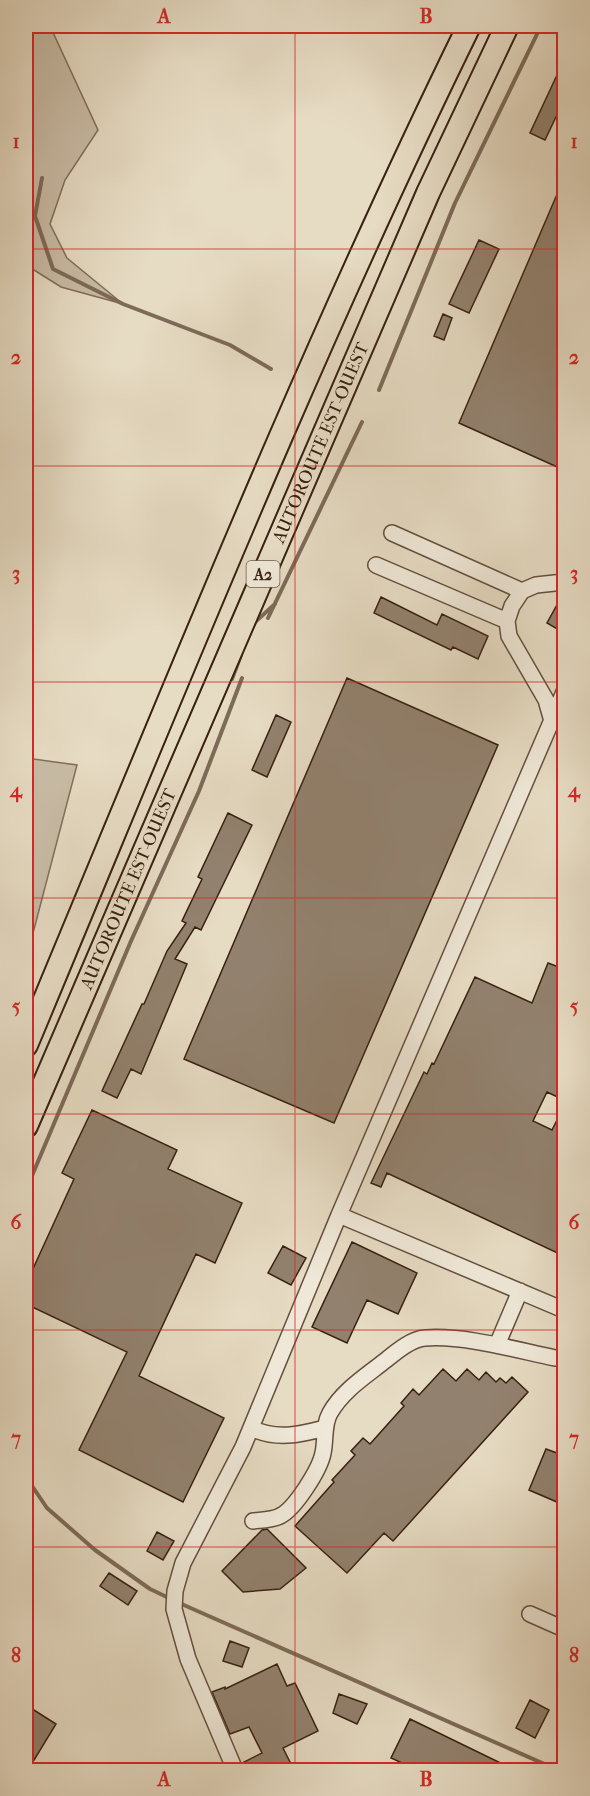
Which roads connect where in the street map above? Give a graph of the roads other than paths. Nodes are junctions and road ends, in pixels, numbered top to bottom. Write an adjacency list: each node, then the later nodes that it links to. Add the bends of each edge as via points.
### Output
1 (469, 26): 10 (highway, AUTOROUTE EST-OUEST / A2, via 403,160 321,344)
2 (507, 26): 11 (highway, AUTOROUTE EST-OUEST / A2, via 414,225)
3 (392, 533): 6 (street)
4 (376, 565): 7 (street)
5 (564, 582): 6 (street)
6 (522, 591): 7 (street)
7 (507, 621): 9 (street, via 509,636 546,700)
8 (564, 692): 9 (street)
9 (552, 721): 12 (street)
10 (26, 1045)
11 (26, 1126)
12 (339, 1215): 13 (street); 17 (street)
13 (520, 1291): 14 (street); 15 (street)
14 (564, 1310)
15 (497, 1346): 16 (street); 18 (street, via 422,1338 346,1391 329,1414)
16 (555, 1358)
17 (251, 1428): 18 (street, via 278,1436); 22 (street, via 183,1563 174,1609 188,1659)
18 (325, 1428): 19 (street, via 323,1454 300,1496 281,1516)
19 (253, 1521)
20 (530, 1614): 21 (street)
21 (564, 1629)
22 (235, 1770)

